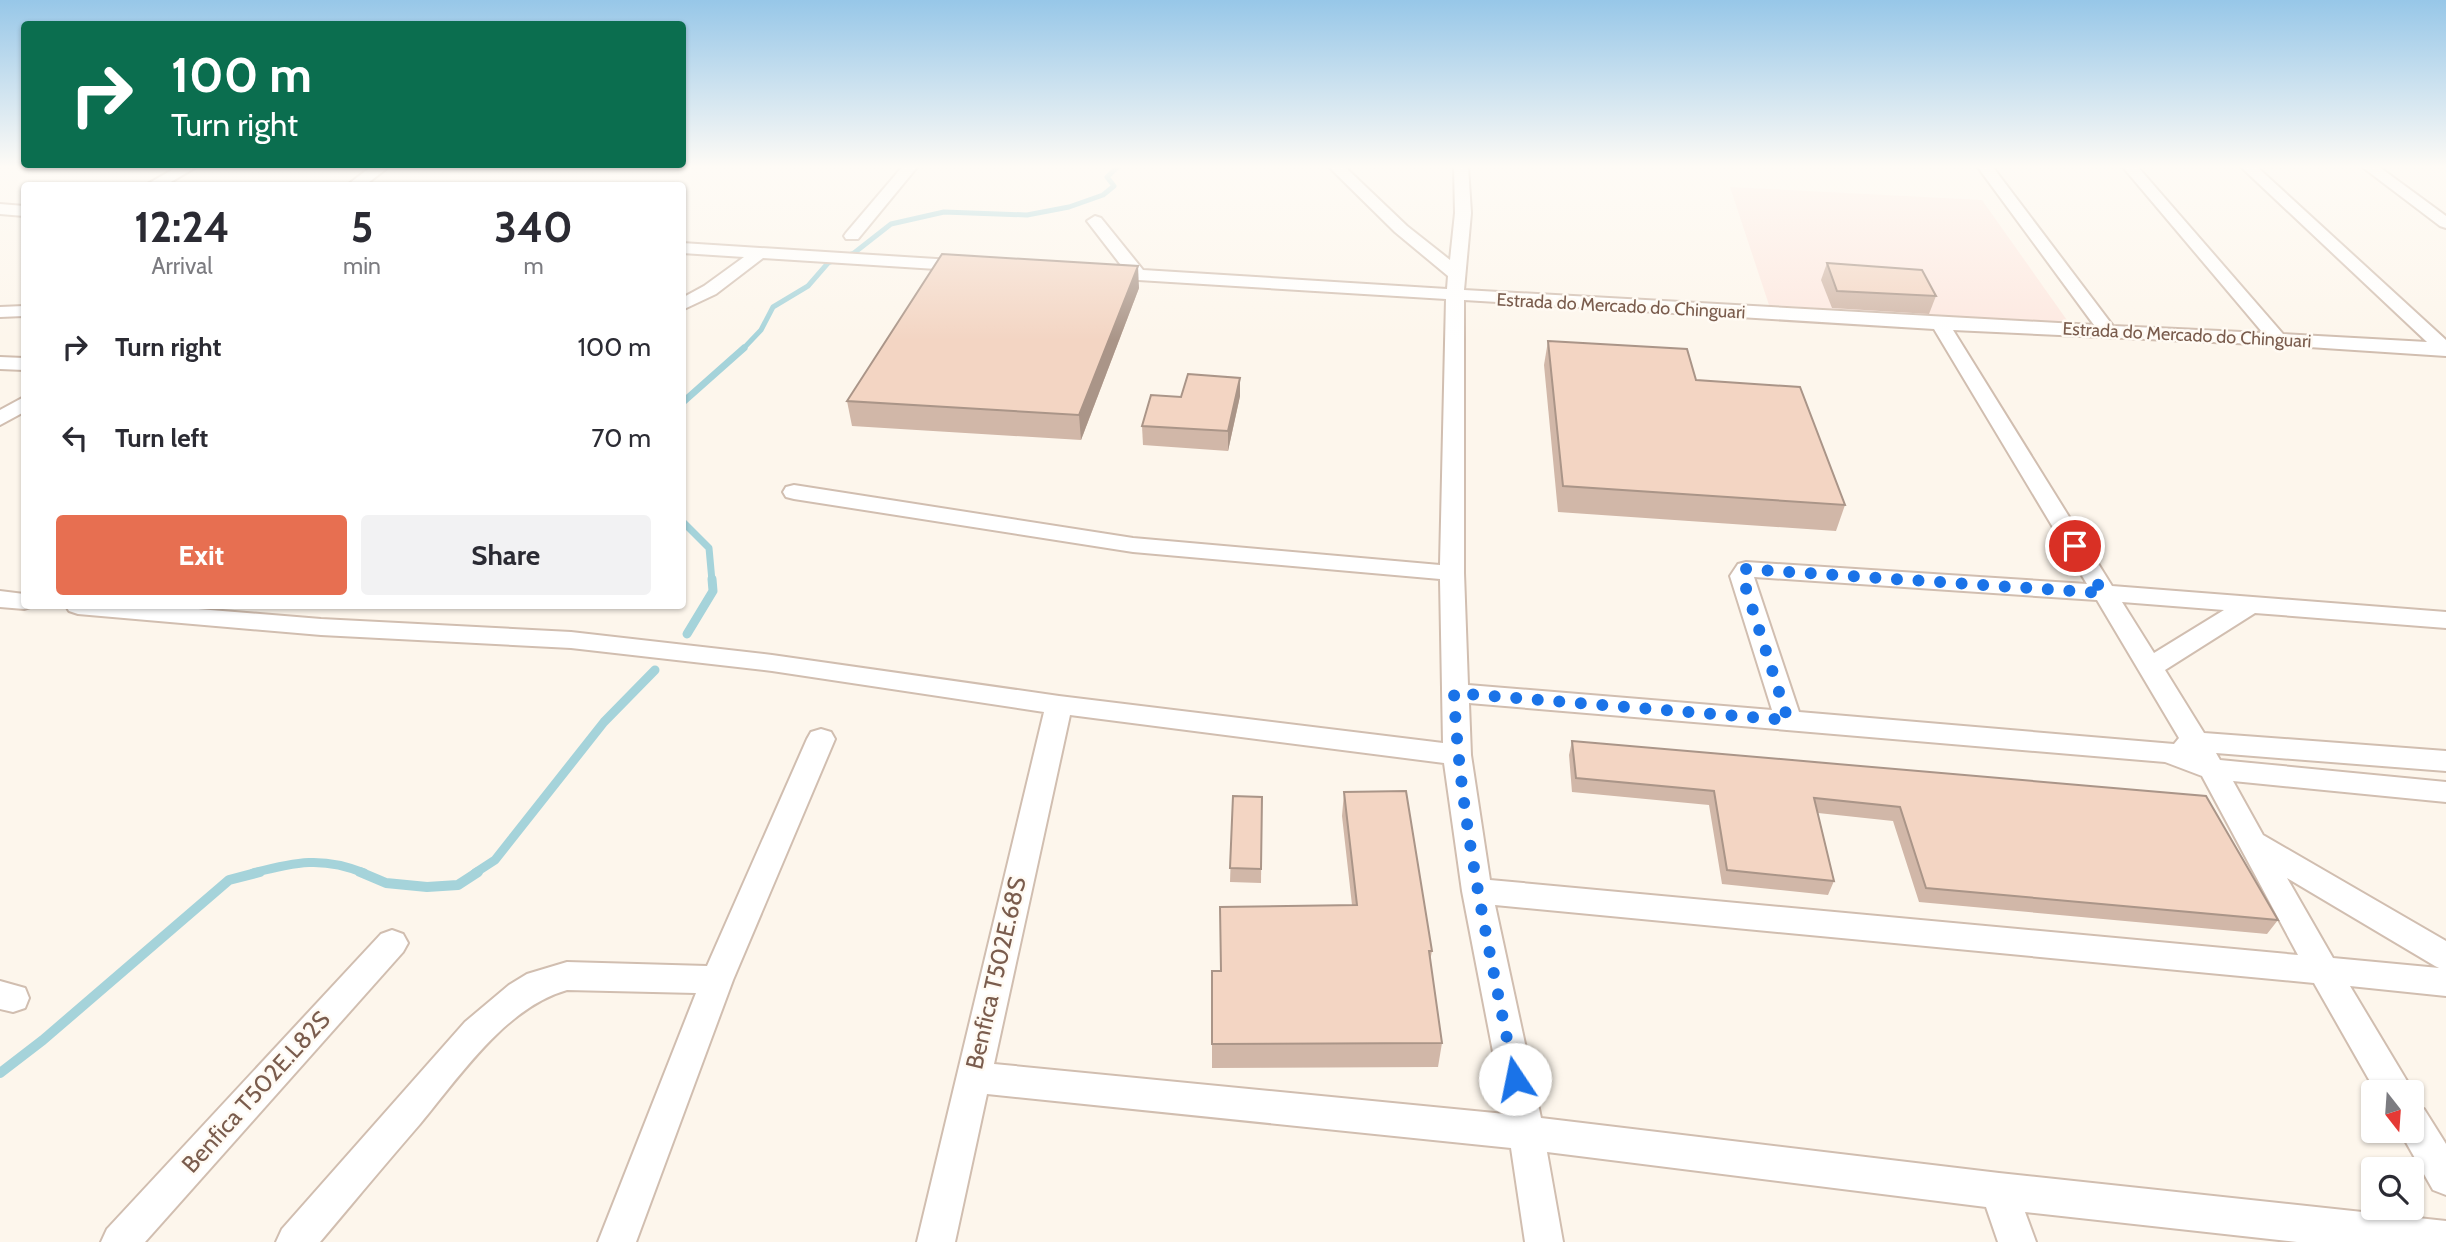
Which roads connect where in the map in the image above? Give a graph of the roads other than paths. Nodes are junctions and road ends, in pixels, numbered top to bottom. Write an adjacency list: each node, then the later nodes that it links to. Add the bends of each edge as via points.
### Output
1 (862, 224): 8 (street)
2 (1097, 224): 13 (street)
3 (1396, 224): 14 (street)
4 (1462, 224): 14 (street)
5 (2027, 224): 19 (street)
6 (2179, 224): 20 (street)
7 (2311, 224): 21 (street)
8 (852, 236)
9 (686, 248): 10 (street)
10 (757, 255): 11 (street); 15 (street)
11 (987, 267)
12 (1083, 272): 13 (street, Estrada do Mercado do Chinguari)
13 (1138, 275): 14 (street, Estrada do Mercado do Chinguari)
14 (1456, 285): 18 (street, Estrada do Mercado do Chinguari); 27 (street)
15 (686, 303)
16 (21, 311): 17 (street)
17 (0, 312)
18 (1940, 324): 19 (street, Estrada do Mercado do Chinguari); 28 (street)
19 (2107, 331): 20 (street, Estrada do Mercado do Chinguari)
20 (2278, 339): 21 (street, Estrada do Mercado do Chinguari)
21 (2446, 349)
22 (0, 363): 23 (street)
23 (21, 364)
24 (21, 405): 25 (street)
25 (0, 419)
26 (794, 492): 27 (street, via 1133,545)
27 (1452, 573): 37 (street)
28 (2103, 593): 31 (street); 36 (street); 39 (street, via 1746,569 1742,576)
29 (0, 599): 30 (street)
30 (21, 601)
31 (2250, 605): 34 (street); 36 (street)
32 (114, 609): 35 (street)
33 (336, 609): 35 (street)
34 (2446, 620)
35 (321, 626): 38 (street, via 571,639)
36 (2151, 667): 41 (street)
37 (1454, 693): 39 (street); 43 (street)
38 (1059, 705): 43 (street); 54 (street, Benfica T502E.68S)
39 (1788, 720): 42 (street)
40 (821, 739): 52 (street)
41 (2196, 742): 42 (street); 44 (street); 45 (street)
42 (2168, 752): 45 (street)
43 (1457, 755): 48 (street)
44 (2446, 761)
45 (2211, 769): 46 (street); 47 (street)
46 (2446, 792)
47 (2254, 843): 50 (street); 51 (street)
48 (1478, 891): 51 (street); 56 (street)
49 (392, 943): 61 (street, Benfica T502E.L82S)
50 (2446, 957)
51 (2324, 972): 53 (street); 55 (street)
52 (717, 981): 62 (street, via 567,976 520,995 478,1032); 63 (street)
53 (2446, 982)
54 (972, 1077): 56 (street); 64 (street, Benfica T502E.68S)
55 (2388, 1080)
56 (1526, 1133): 59 (street); 65 (street)
57 (2424, 1140): 58 (street)
58 (2446, 1178)
59 (1999, 1191): 60 (street); 66 (street)
60 (2446, 1240)
61 (120, 1242)
62 (295, 1242)
63 (617, 1242)
64 (936, 1242)
65 (1544, 1242)
66 (2017, 1242)

